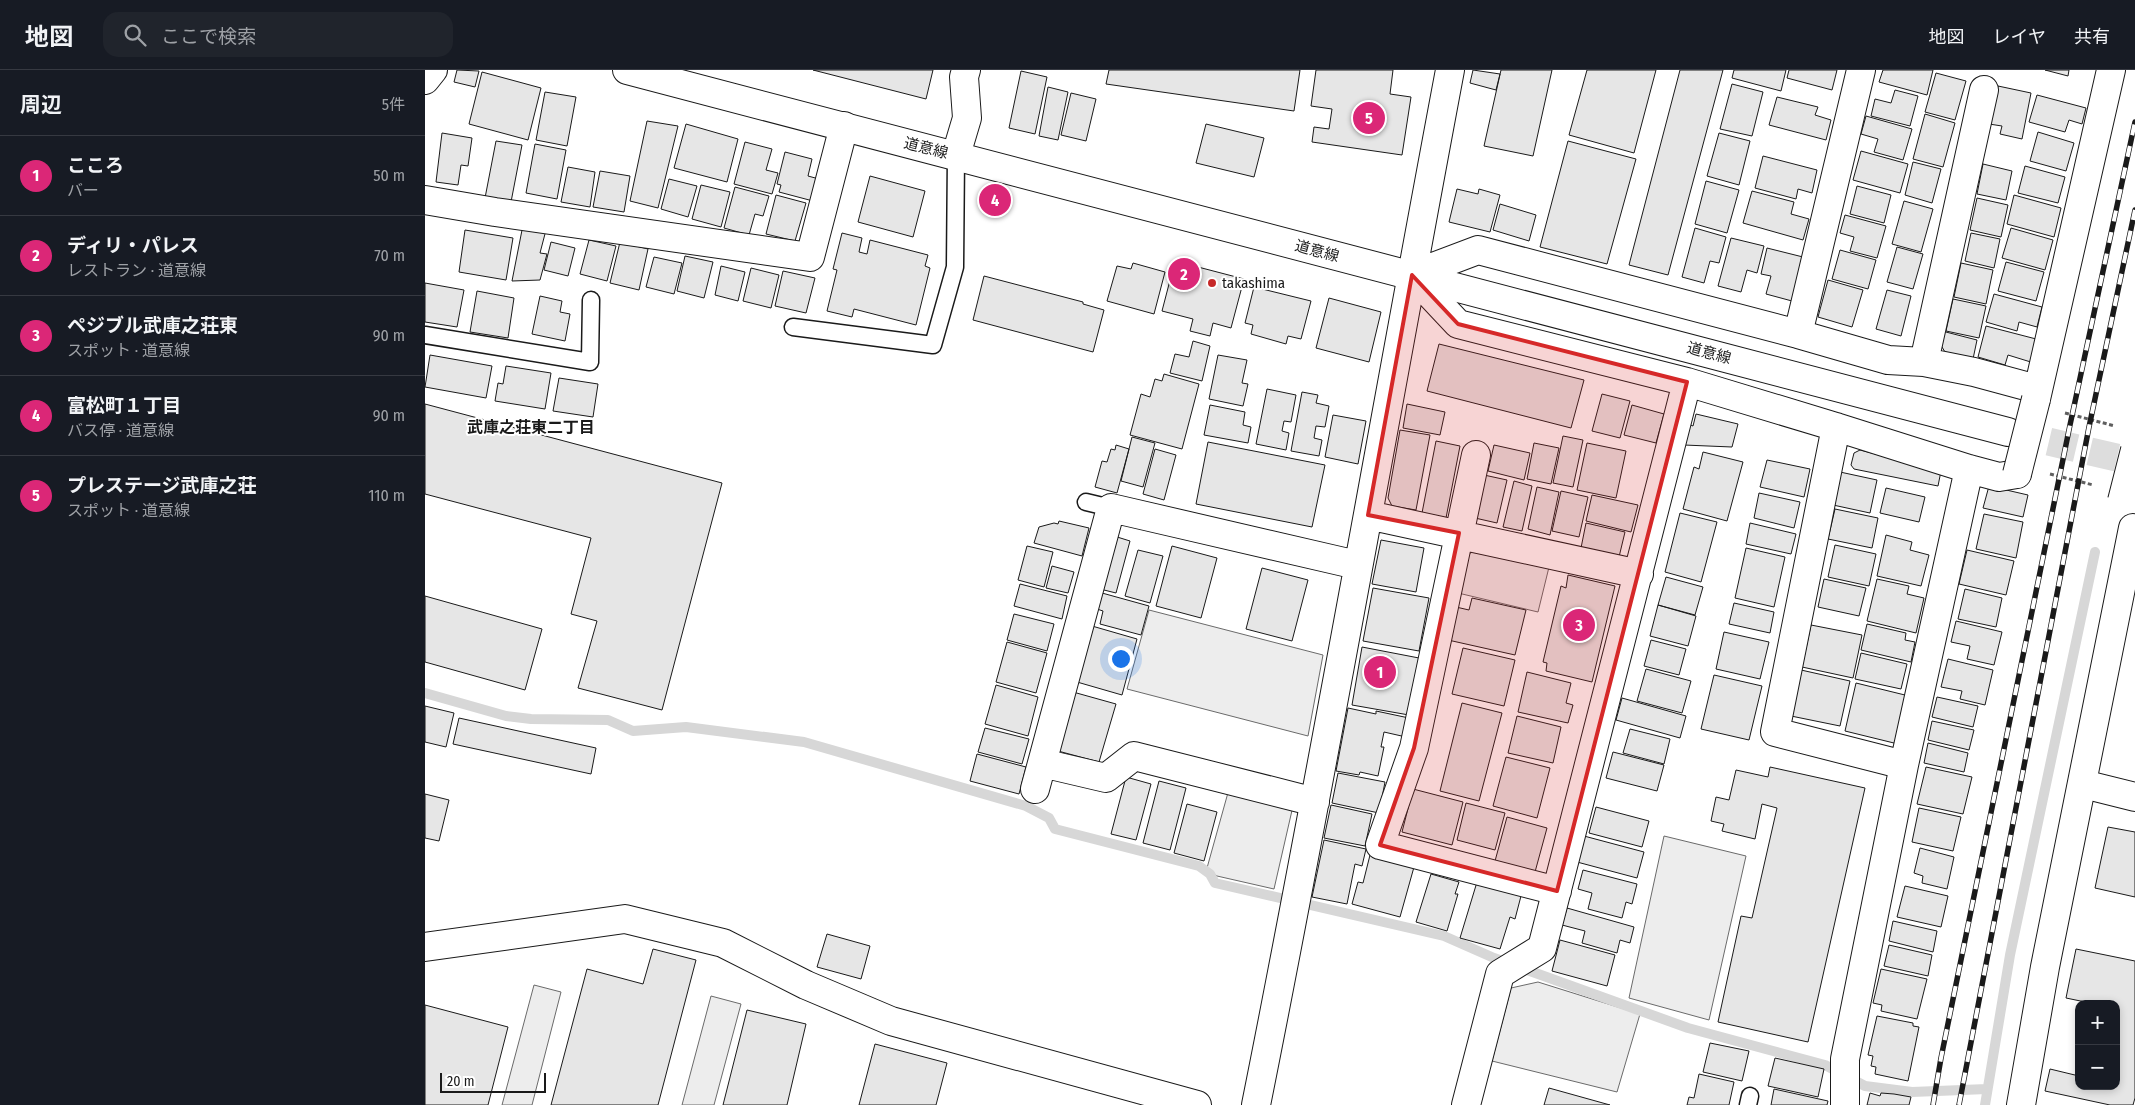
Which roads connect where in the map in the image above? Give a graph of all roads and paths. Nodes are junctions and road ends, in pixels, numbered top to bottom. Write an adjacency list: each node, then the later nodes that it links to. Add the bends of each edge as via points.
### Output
1 (433, 70): 7 (street)
2 (627, 70): 9 (street, 道意線)
3 (966, 70): 10 (street, via 967,118)
4 (1450, 70): 12 (street)
5 (1861, 70): 15 (street)
6 (2111, 70): 19 (street)
7 (425, 80)
8 (1984, 90): 17 (street)
9 (844, 126): 10 (street, 道意線); 11 (street, via 810,257)
10 (956, 155): 12 (street, 道意線); 14 (lane, via 955,267 933,345)
11 (425, 200)
12 (1412, 275): 15 (street, via 1478,250); 18 (street, via 1459,324); 21 (street, 道意線); 25 (street)
13 (591, 300): 16 (lane, via 590,362)
14 (793, 327)
15 (1797, 334): 17 (street, via 1888,360)
16 (425, 335)
17 (1924, 362): 19 (street, via 1974,372)
18 (1687, 382): 20 (street); 29 (street)
19 (2036, 394): 24 (street, bridge, via 2017,474 1999,477)
20 (1837, 427): 24 (street); 31 (street, via 1775,732)
21 (2008, 432)
22 (2135, 450): 26 (street, bridge)
23 (1476, 455): 27 (street)
24 (1969, 469): 31 (street)
25 (1368, 515): 27 (street); 28 (street)
26 (2130, 517): 32 (street)
27 (1459, 533): 29 (street); 36 (street, via 1414,748 1380,845)
28 (1357, 565): 30 (street, via 1098,505); 35 (street)
29 (1639, 574): 36 (street)
30 (1042, 762): 33 (street); 35 (street, via 1106,778 1134,756)
31 (1904, 764): 41 (street, via 1845,1059)
32 (2083, 784): 34 (street); 42 (street, via 2045,967)
33 (1035, 789)
34 (2135, 797)
35 (1315, 802): 39 (street)
36 (1557, 891): 40 (street, via 1542,948 1500,974)
37 (425, 947): 38 (street, via 625,919 723,943 805,985 891,1021)
38 (1197, 1105)
39 (1256, 1105)
40 (1466, 1105)
41 (1845, 1105)
42 (2021, 1105)

